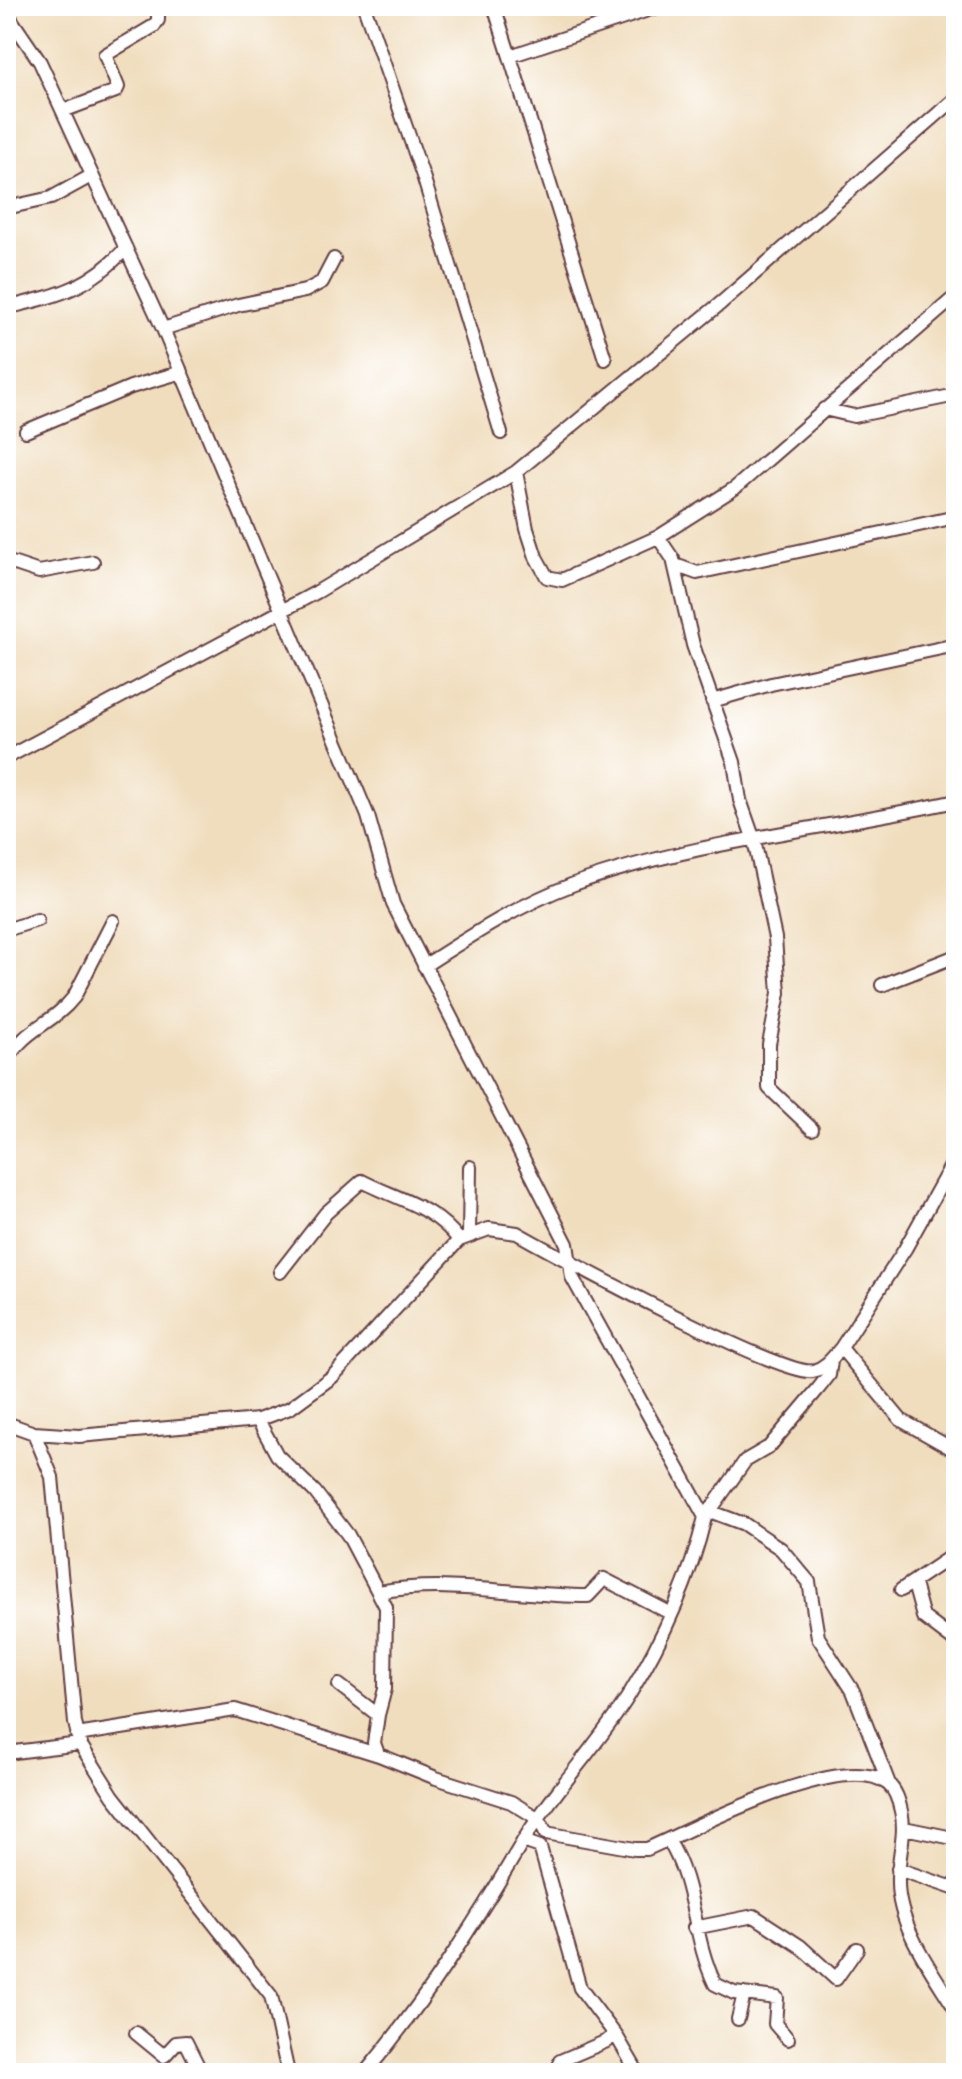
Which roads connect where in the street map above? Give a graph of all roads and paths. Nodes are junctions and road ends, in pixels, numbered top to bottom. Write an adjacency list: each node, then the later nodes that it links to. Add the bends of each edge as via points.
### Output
1 (158, 6): 8 (street, via 154,26 105,55 116,91)
2 (364, 6): 21 (street, via 424,179)
3 (494, 6): 6 (street)
4 (660, 6): 6 (street)
5 (6, 12): 8 (street, via 40,62)
6 (510, 56): 16 (street)
7 (956, 98): 22 (street, via 721,303)
8 (63, 111): 9 (street)
9 (91, 176): 10 (street, via 51,198); 11 (street)
10 (6, 208)
11 (126, 248): 14 (street, via 101,275 82,286); 15 (street)
12 (334, 259): 15 (street, via 322,282 305,291)
13 (956, 296): 19 (street)
14 (6, 308)
15 (163, 329): 17 (street)
16 (605, 359)
17 (182, 372): 20 (street, via 131,387); 28 (street)
18 (956, 395): 19 (street, via 854,416)
19 (824, 409): 24 (street, via 735,488)
20 (26, 431)
21 (501, 433)
22 (516, 472): 24 (street, via 536,557 542,571 555,580); 28 (street)
23 (956, 517): 27 (street, via 697,573)
24 (658, 537): 27 (street)
25 (6, 561): 26 (street, via 39,572)
26 (93, 562)
27 (675, 565): 30 (street)
28 (280, 612): 31 (street); 38 (street, via 368,816 393,904)
29 (956, 645): 30 (street)
30 (712, 701): 33 (street)
31 (6, 758)
32 (956, 801): 33 (street)
33 (754, 840): 38 (street, via 675,854 571,885 472,933); 41 (street, via 779,960 769,1088)
34 (37, 920): 36 (street)
35 (113, 921): 40 (street, via 74,997 25,1034)
36 (6, 930)
37 (956, 956): 39 (street)
38 (424, 966): 45 (street, via 567,1244)
39 (882, 985)
40 (6, 1061)
41 (812, 1129)
42 (956, 1157): 49 (street)
43 (470, 1167): 44 (street)
44 (464, 1237): 45 (street, via 500,1228); 47 (street, via 413,1202 362,1181 326,1213); 51 (street, via 332,1377 290,1408)
45 (568, 1263): 46 (street); 48 (street)
46 (592, 1271): 48 (street); 50 (street, via 775,1364 813,1371)
47 (280, 1272)
48 (578, 1288): 55 (street)
49 (841, 1348): 50 (street); 54 (street, via 901,1420)
50 (831, 1361): 55 (street, via 829,1375 818,1389 769,1447 745,1461)
51 (258, 1420): 53 (street, via 79,1436); 59 (street, via 277,1455 348,1535)
52 (6, 1423): 53 (street)
53 (34, 1433): 64 (street, via 52,1477)
54 (956, 1451)
55 (708, 1514): 60 (street); 67 (street, via 744,1524 781,1549 809,1582 818,1637 853,1691)
56 (956, 1553): 57 (street)
57 (914, 1584): 58 (street); 61 (street, via 923,1617)
58 (901, 1590)
59 (379, 1592): 60 (street, via 413,1586 474,1587 588,1596 604,1579); 63 (street, via 386,1607 385,1689)
60 (670, 1613): 68 (street, via 628,1695)
61 (956, 1642)
62 (339, 1685): 63 (street)
63 (378, 1715): 66 (street)
64 (79, 1739): 65 (street); 66 (street, via 235,1710); 85 (street, via 113,1796 271,1996)
65 (6, 1753)
66 (378, 1754): 68 (street, via 511,1802)
67 (889, 1784): 69 (street, via 897,1795); 71 (street, via 877,1778 820,1776)
68 (539, 1819): 71 (street, via 546,1833 565,1839 635,1849); 72 (street)
69 (904, 1828): 70 (street); 73 (street)
70 (953, 1838)
71 (668, 1840): 75 (street, via 683,1867)
72 (523, 1841): 81 (street, via 540,1847 580,1988); 86 (street, via 444,1973)
73 (898, 1869): 74 (street); 78 (street, via 900,1901 916,1945)
74 (956, 1889)
75 (694, 1928): 76 (street, via 754,1916 800,1946 836,1979); 77 (street, via 715,1984)
76 (857, 1949)
77 (744, 1994): 79 (street); 82 (street, via 777,1998 775,2024)
78 (956, 2010)
79 (738, 2019)
80 (136, 2033): 84 (street, via 164,2056 176,2043 186,2042)
81 (615, 2034): 83 (street); 87 (street)
82 (788, 2039)
83 (560, 2061)
84 (198, 2073)
85 (288, 2073)
86 (365, 2073)
87 (638, 2073)

